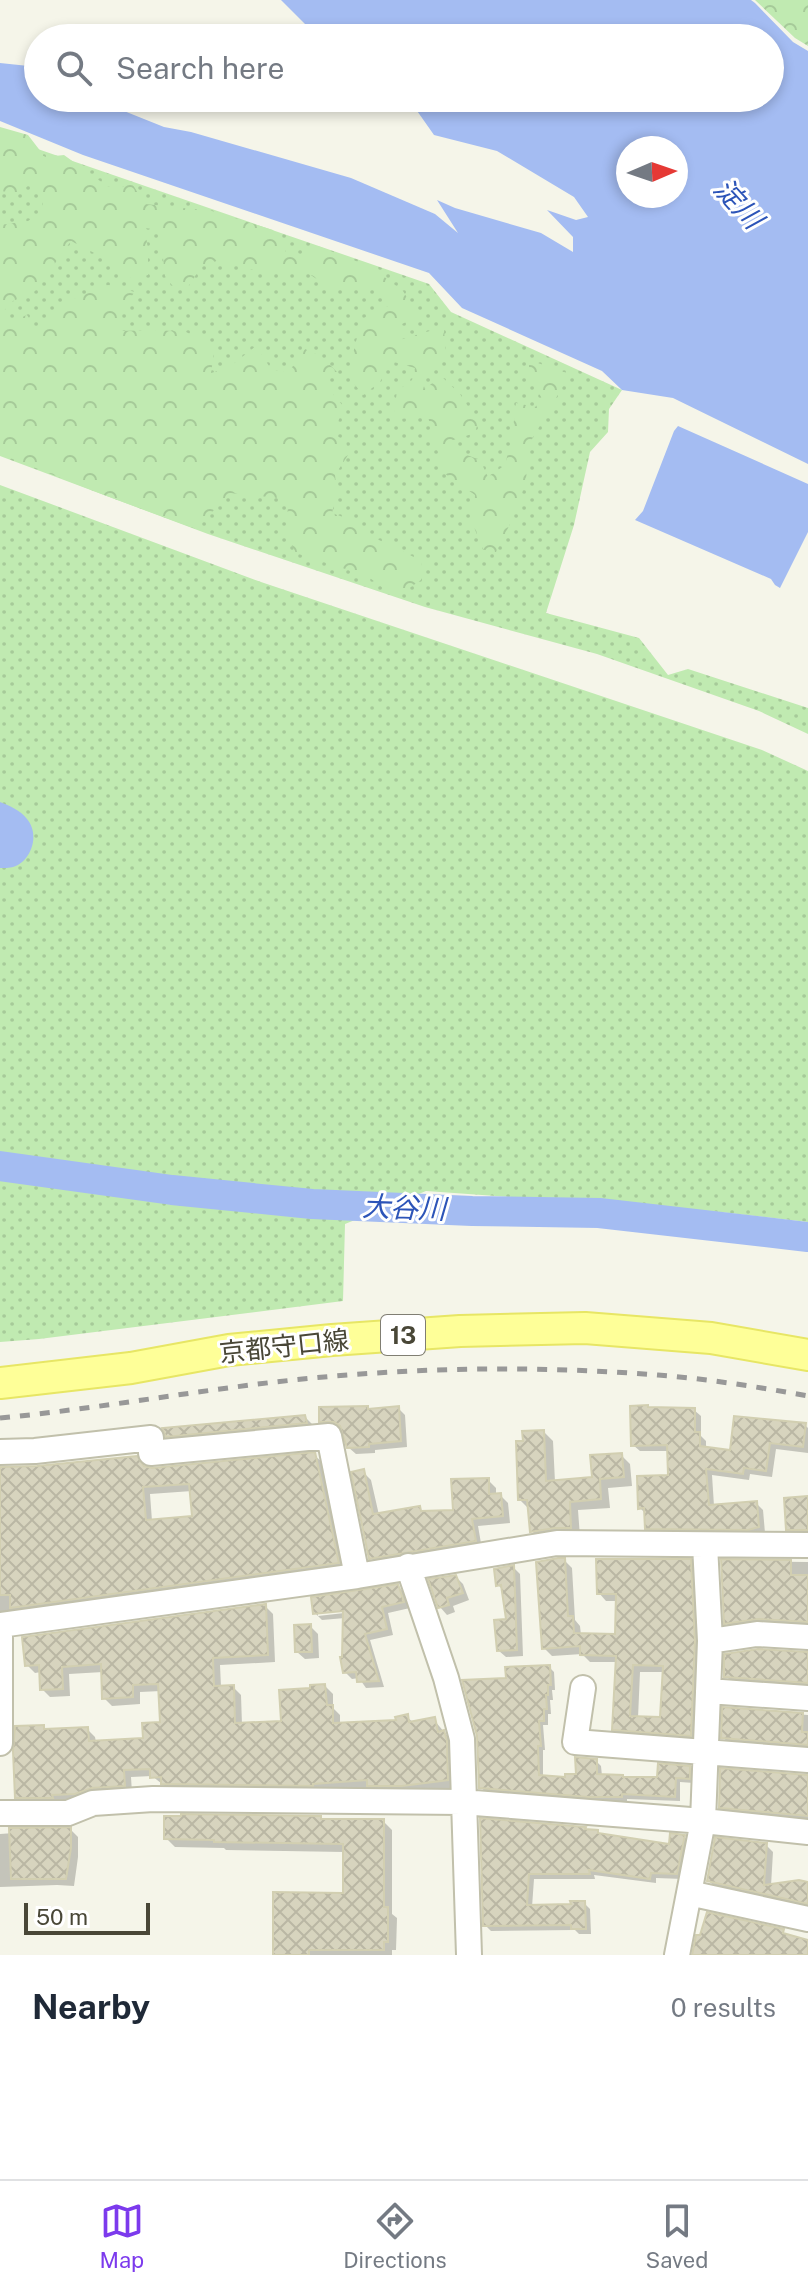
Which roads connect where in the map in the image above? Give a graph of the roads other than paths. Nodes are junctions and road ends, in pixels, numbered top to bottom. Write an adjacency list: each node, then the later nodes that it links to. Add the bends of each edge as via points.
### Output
1 (808, 1355): 2 (main road, 京都守口線 / 13, via 711,1338 585,1328 460,1331 229,1350)
2 (0, 1383)
3 (0, 1452): 7 (street, via 151,1438 151,1453 329,1436)
4 (705, 1545): 5 (street); 6 (street, via 557,1543); 10 (street)
5 (808, 1545)
6 (408, 1566): 7 (street); 17 (street, via 462,1739)
7 (357, 1576): 8 (street)
8 (0, 1625): 14 (street)
9 (808, 1637): 10 (street, via 757,1634)
10 (710, 1641): 11 (street)
11 (708, 1691): 12 (street); 15 (street)
12 (808, 1698)
13 (586, 1700): 15 (street, via 575,1742)
14 (0, 1743)
15 (706, 1751): 16 (street); 19 (street)
16 (808, 1760)
17 (462, 1802): 18 (street, via 153,1799 93,1803 68,1813); 19 (street); 23 (street)
18 (0, 1813)
19 (703, 1821): 20 (street); 21 (street)
20 (808, 1832)
21 (689, 1893): 22 (street); 24 (street)
22 (808, 1919)
23 (469, 1955)
24 (677, 1955)

